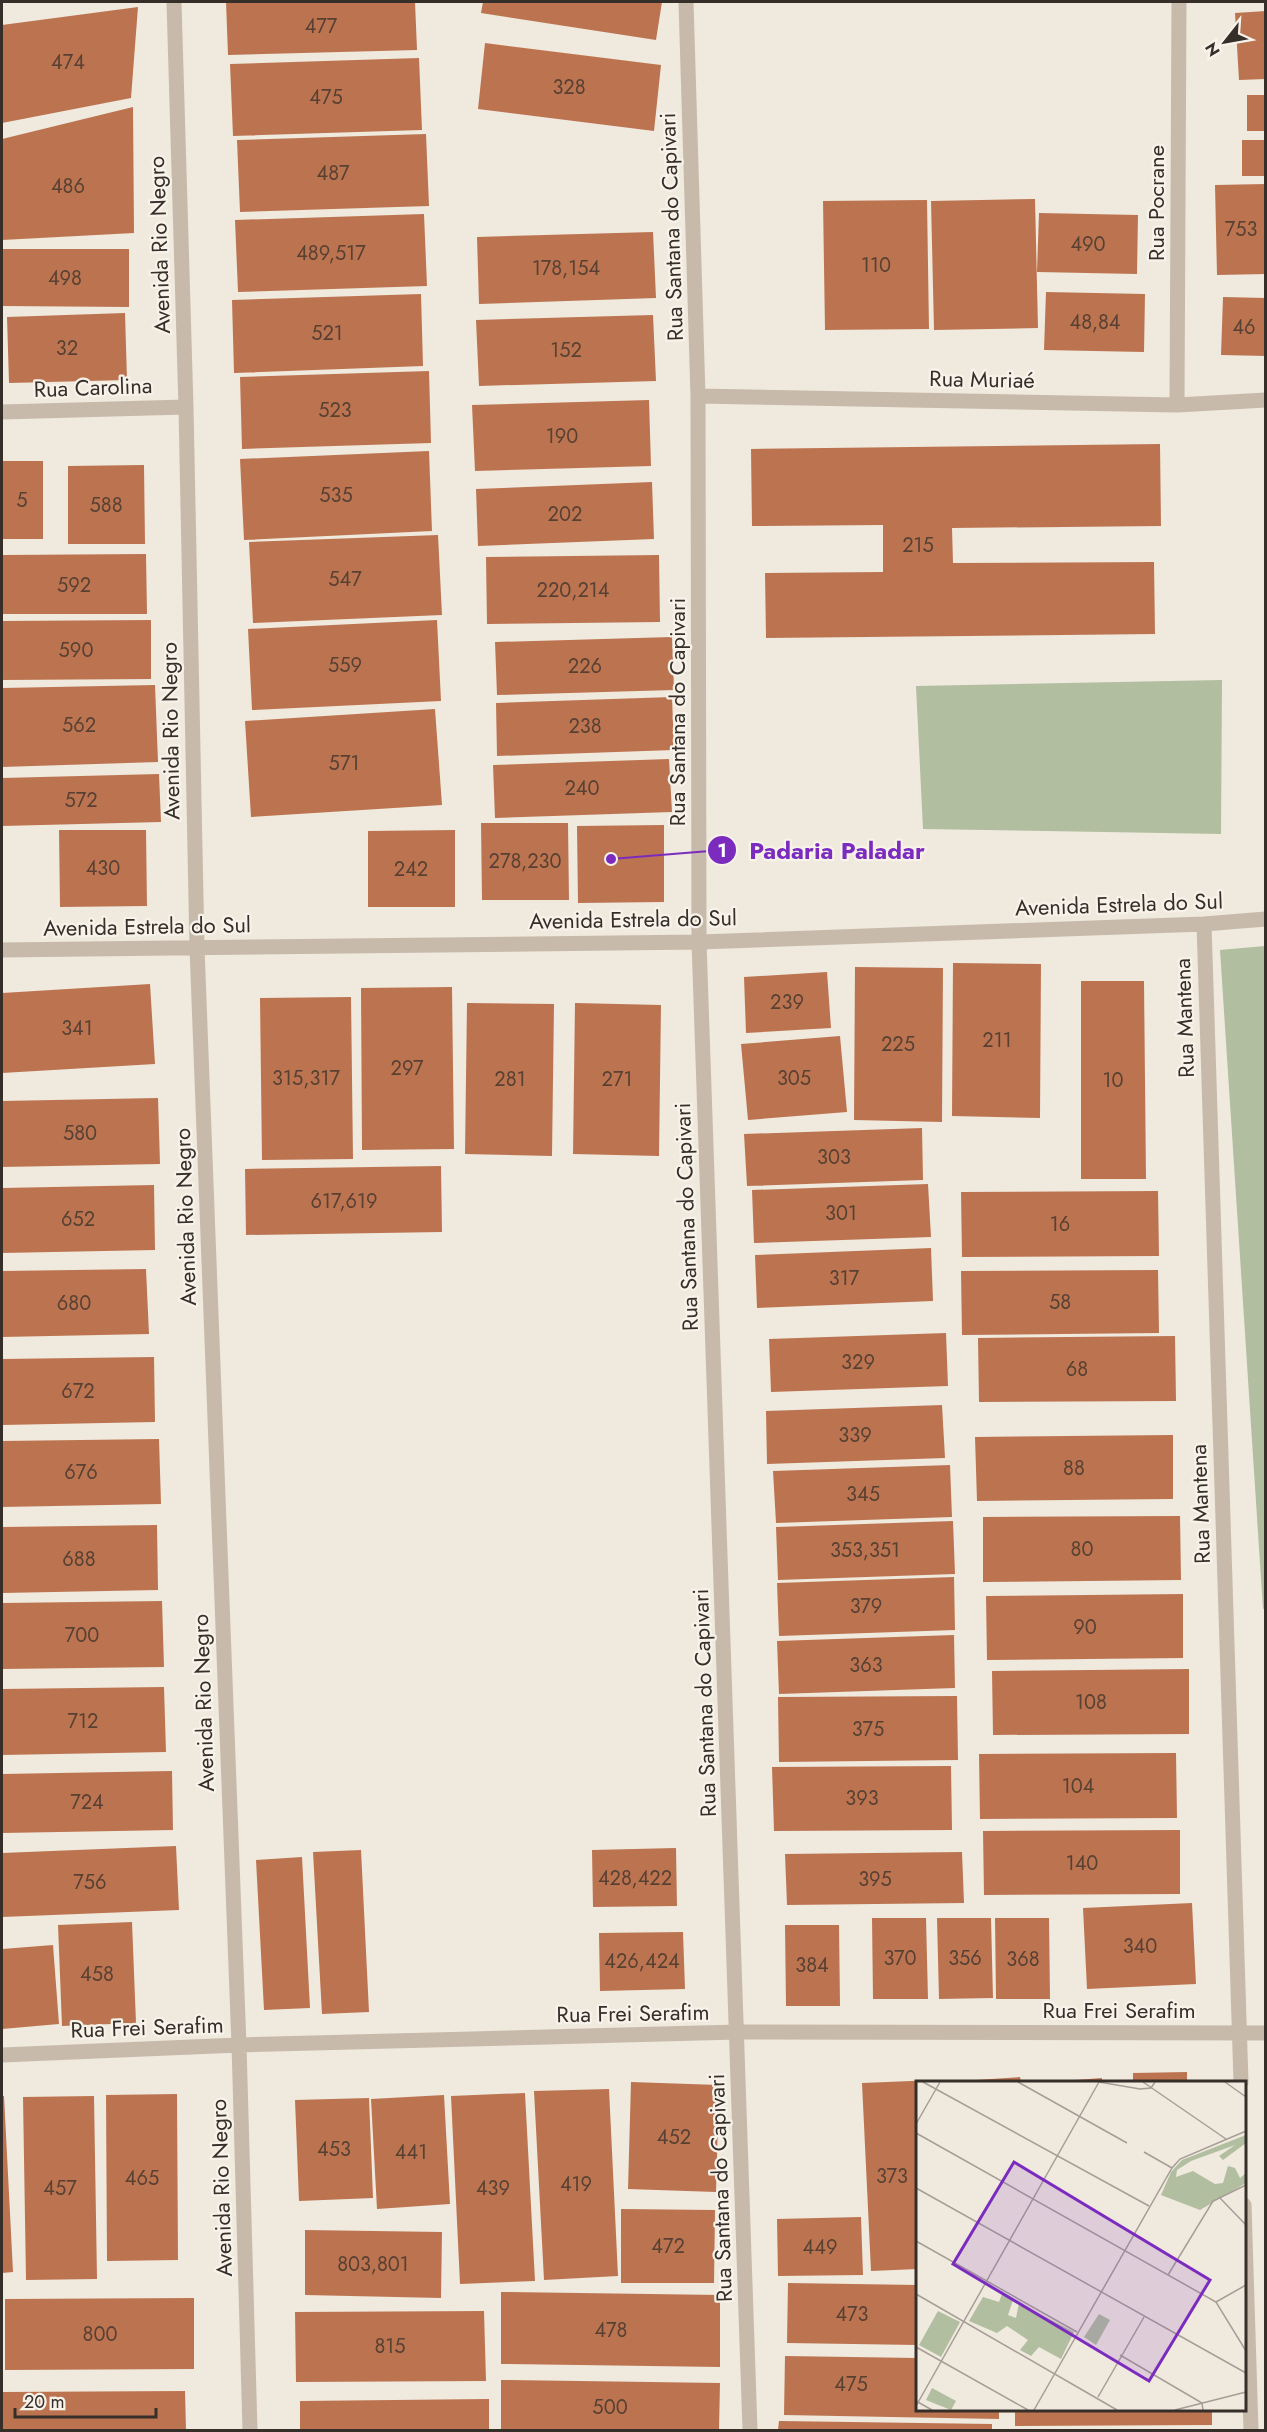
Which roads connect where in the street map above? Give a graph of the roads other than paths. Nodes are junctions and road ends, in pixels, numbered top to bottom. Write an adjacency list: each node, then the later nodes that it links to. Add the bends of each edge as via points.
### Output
1 (174, 2): 7 (street, Avenida Rio Negro)
2 (686, 2): 4 (street, Rua Santana do Capivari)
3 (1179, 2): 6 (street, Rua Pocrane)
4 (699, 396): 6 (street, Rua Muriaé); 11 (street, Rua Santana do Capivari)
5 (1266, 400): 6 (street, Rua Muriaé)
6 (1178, 405)
7 (186, 408): 8 (street, Rua Carolina); 12 (street, Avenida Rio Negro)
8 (2, 412)
9 (1266, 919): 10 (street, Avenida Estrela do Sul)
10 (1204, 924): 11 (street, Avenida Estrela do Sul); 15 (street, Rua Mantena)
11 (699, 942): 12 (street, Avenida Estrela do Sul); 14 (street, Rua Santana do Capivari)
12 (197, 948): 13 (street, Avenida Estrela do Sul); 17 (street, Avenida Rio Negro)
13 (2, 950)
14 (738, 2032): 15 (street, Rua Frei Serafim); 17 (street, Rua Frei Serafim); 22 (street, Rua Santana do Capivari)
15 (1240, 2033): 16 (street, Rua Frei Serafim); 19 (street, Rua Mantena)
16 (1266, 2033)
17 (239, 2045): 18 (street, Rua Frei Serafim); 21 (street, Avenida Rio Negro)
18 (2, 2055)
19 (1241, 2081)
20 (1246, 2242): 23 (street)
21 (250, 2430)
22 (750, 2430)
23 (1251, 2430)

